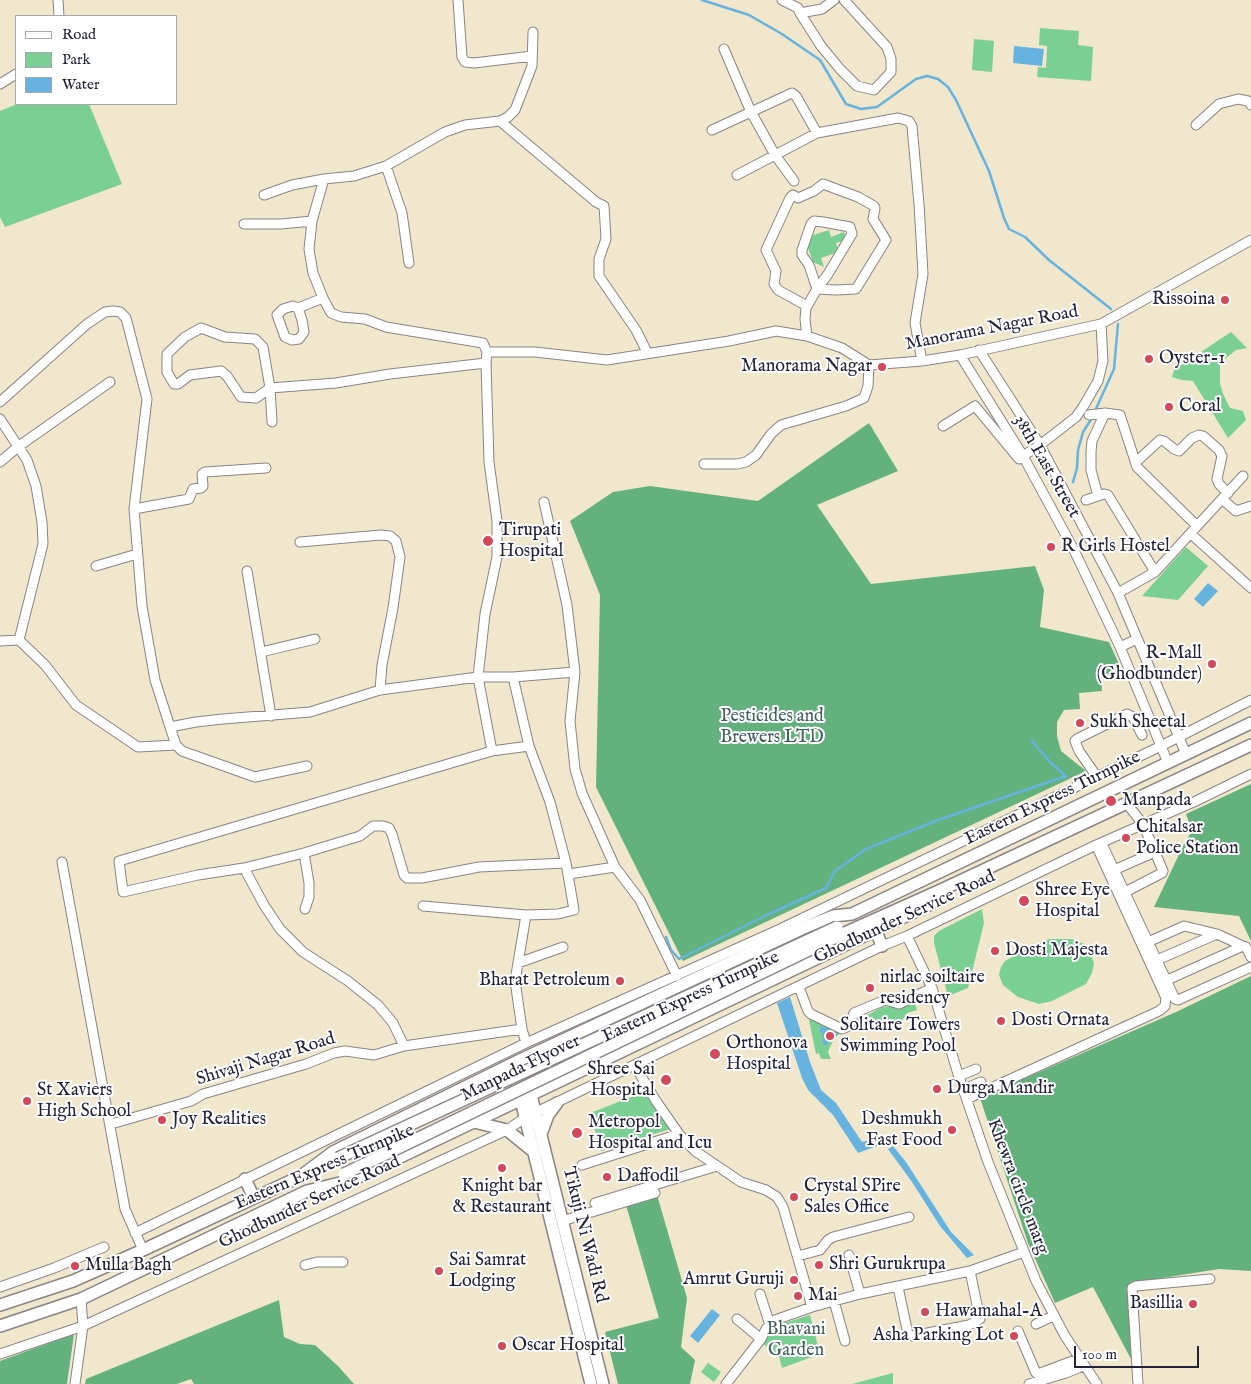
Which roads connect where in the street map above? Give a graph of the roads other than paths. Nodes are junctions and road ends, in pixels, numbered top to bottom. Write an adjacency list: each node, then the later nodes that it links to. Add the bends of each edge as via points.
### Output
1 (58, 0): 7 (street)
2 (458, 0): 10 (street, via 465,62)
3 (782, 0): 6 (street)
4 (834, 0): 6 (street, via 822,9)
5 (844, 0): 6 (street, via 887,46 891,72 874,90 857,86 840,69 821,46)
6 (798, 7)
7 (59, 15)
8 (533, 32): 10 (street)
9 (724, 49): 14 (street)
10 (532, 56): 15 (street, via 532,66 515,110)
11 (15, 75): 12 (street)
12 (0, 84)
13 (1251, 104): 16 (street, via 1238,99 1219,104)
14 (751, 112): 17 (street); 18 (street, via 792,93); 19 (street)
15 (500, 121): 20 (street, via 465,125 445,132); 37 (street, via 604,206 606,239 599,259 599,276)
16 (1196, 125)
17 (712, 130)
18 (817, 133): 19 (street); 39 (street, via 898,118 911,123 922,254 916,323)
19 (775, 155): 21 (street); 23 (street)
20 (386, 166): 22 (street, via 354,176); 28 (street, via 402,213)
21 (737, 175)
22 (324, 179): 24 (street); 25 (street)
23 (794, 181)
24 (264, 195)
25 (312, 221): 26 (street); 30 (street, via 308,249)
26 (244, 224)
27 (1251, 240): 33 (street, Manorama Nagar Road)
28 (408, 263)
29 (817, 289): 29 (street, via 809,265 802,256 812,224 814,221 850,227 852,234); 31 (street); 31 (street, via 856,289 886,240 873,220 874,206 823,184 798,198 790,198 766,250 776,271 774,284 778,290)
30 (323, 298): 32 (street); 36 (street, via 331,313 341,317 483,342)
31 (807, 306): 34 (street)
32 (298, 308)
33 (1101, 324): 35 (street, Manorama Nagar Road); 50 (street, via 1103,360 1098,381 1076,417)
34 (807, 336): 37 (street, via 776,331); 41 (street, via 842,348)
35 (979, 350): 38 (street, Manorama Nagar Road); 50 (street, 38th East Street)
36 (487, 352): 37 (street, via 535,352 607,360); 40 (street)
37 (647, 352)
38 (960, 355): 39 (street, Manorama Nagar Road); 52 (street, 38th East Street)
39 (922, 361): 41 (street, Manorama Nagar Road)
40 (486, 363): 43 (street, via 336,383); 80 (street, via 489,462 497,521 497,557 485,614)
41 (869, 366): 55 (street, via 864,398 781,425 746,462)
42 (110, 382): 51 (street)
43 (270, 388): 43 (street, via 263,347 255,339 225,337 201,328 185,337 167,354 167,372 174,384 190,375 221,371 246,398 256,398); 48 (street)
44 (0, 402): 63 (street, via 87,324 105,312 120,312 126,318 147,399)
45 (1105, 413): 46 (street); 54 (street, via 1120,415 1123,419); 58 (street, via 1092,441 1091,452 1091,470)
46 (1089, 415)
47 (0, 420): 51 (street)
48 (272, 422)
49 (943, 426): 52 (street, via 976,406)
50 (1040, 445): 52 (street); 72 (street, 38th East Street)
51 (19, 446): 53 (street); 75 (street, via 28,460 36,486 43,544)
52 (1021, 457): 77 (street, 38th East Street, via 1074,550)
53 (0, 462)
54 (1136, 462): 59 (street, via 1160,440 1179,451 1192,438 1203,436 1222,456 1217,479); 64 (street, via 1137,467)
55 (704, 464)
56 (266, 468): 63 (street, via 205,472 202,474 203,486 193,489 189,499)
57 (1243, 476): 59 (street)
58 (1098, 496): 60 (street); 70 (street, via 1108,495)
59 (1225, 496): 62 (street, via 1236,511); 64 (street)
60 (1086, 500)
61 (544, 502): 79 (street, via 567,605)
62 (1251, 506)
63 (134, 508): 67 (street)
64 (1197, 526): 65 (street)
65 (1190, 534): 70 (street); 71 (street)
66 (300, 542): 82 (street, via 381,535 396,541 400,557)
67 (137, 554): 68 (street); 86 (street, via 155,680)
68 (96, 566)
69 (247, 571): 78 (street)
70 (1155, 572): 72 (street)
71 (1251, 588)
72 (1118, 593): 74 (street, 38th East Street)
73 (315, 639): 78 (street)
74 (1137, 639): 77 (street); 88 (street, 38th East Street)
75 (19, 640): 76 (street); 89 (street, via 45,666 76,706 138,747)
76 (0, 641)
77 (1120, 647): 92 (street, 38th East Street)
78 (260, 652): 84 (street)
79 (575, 672): 81 (street); 106 (street, via 570,721 575,770)
80 (478, 677): 81 (street); 82 (street); 93 (street)
81 (513, 677): 91 (street)
82 (380, 690): 84 (street, via 310,712)
83 (1251, 700): 88 (street)
84 (271, 716): 86 (street, via 223,718)
85 (1251, 723): 94 (main road, Eastern Express Turnpike)
86 (170, 728): 89 (street)
87 (1142, 735): 98 (street, via 1134,717 1127,714 1077,738 1079,751)
88 (1179, 737): 92 (street); 94 (street, 38th East Street)
89 (176, 745): 96 (street, via 182,751 255,777)
90 (1251, 745): 99 (main road, Eastern Express Turnpike)
91 (529, 746): 93 (street); 105 (street, via 550,802)
92 (1161, 746): 95 (street, 38th East Street); 98 (street)
93 (492, 751): 107 (street, via 118,861 123,892)
94 (1186, 754): 95 (main road, Eastern Express Turnpike)
95 (1168, 763): 114 (main road, Eastern Express Turnpike)
96 (307, 766)
97 (1251, 774): 100 (street, Ghodbunder Service Road)
98 (1097, 777): 118 (street)
99 (1127, 804): 100 (street); 110 (main road, Eastern Express Turnpike)
100 (1143, 824): 101 (street, Ghodbunder Service Road); 102 (street)
101 (1098, 844): 108 (street); 120 (street, Ghodbunder Service Road); 145 (street, via 1166,998 1165,1006)
102 (1155, 852): 108 (street); 111 (street, via 1162,873)
103 (304, 853): 105 (street, via 360,836 374,826 384,826 392,834 407,878 479,867); 107 (street); 113 (street, via 309,883)
104 (62, 862): 149 (street)
105 (566, 862): 109 (street)
106 (615, 867): 109 (street); 129 (street, via 640,900)
107 (244, 868): 136 (street, via 280,929 303,952 378,1005 393,1023)
108 (1114, 870): 111 (street)
109 (569, 874): 115 (street, via 574,910)
110 (941, 890): 116 (main road, Manpada Flyover); 117 (main road, Eastern Express Turnpike, via 931,904)
111 (1125, 892): 121 (street)
112 (423, 906): 115 (street)
113 (305, 909)
114 (852, 914): 116 (main road, Manpada Flyover); 118 (main road, Eastern Express Turnpike, via 833,916)
115 (526, 915): 127 (street)
116 (837, 931): 156 (main road, Manpada Flyover, bridge); 158 (main road, Manpada Flyover, bridge)
117 (876, 931): 122 (main road); 137 (main road, Eastern Express Turnpike)
118 (781, 933): 129 (street); 133 (main road, Eastern Express Turnpike)
119 (1217, 934): 121 (street, via 1184,926); 123 (street); 126 (street)
120 (907, 936): 122 (street, Ghodbunder Service Road); 132 (street, Khewra circle marg)
121 (1148, 942): 126 (street)
122 (882, 946): 131 (street, Ghodbunder Service Road)
123 (1243, 946): 125 (street); 130 (street)
124 (563, 947): 127 (street)
125 (1251, 957)
126 (1157, 960): 130 (street)
127 (518, 963): 134 (street, via 515,981)
128 (1251, 967): 130 (street, via 1178,1000)
129 (677, 976): 135 (street)
130 (1165, 981)
131 (799, 987): 132 (street, via 811,1014 842,1029 849,1026 854,1013 885,1000 899,1004); 139 (street, Ghodbunder Service Road)
132 (932, 988): 141 (street, Khewra circle marg)
133 (608, 1018): 137 (main road); 138 (main road, Eastern Express Turnpike)
134 (522, 1029): 135 (street); 136 (street, Shivaji Nagar Road)
135 (526, 1043): 157 (street)
136 (404, 1046): 149 (street, Shivaji Nagar Road, via 374,1055 334,1052 306,1064 203,1094 191,1102)
137 (623, 1050): 144 (main road, Eastern Express Turnpike)
138 (517, 1061): 144 (main road, Tikuji Ni Wadi Rd); 156 (main road, Eastern Express Turnpike, via 333,1152)
139 (637, 1065): 146 (street, Ghodbunder Service Road); 151 (street)
140 (976, 1069): 141 (street)
141 (959, 1076): 143 (street, Khewra circle marg)
142 (981, 1082): 143 (street)
143 (964, 1089): 145 (street, Khewra circle marg)
144 (526, 1097): 147 (main road, Tikuji Ni Wadi Rd); 148 (main road, Eastern Express Turnpike)
145 (967, 1099): 167 (street, Khewra circle marg)
146 (557, 1103): 147 (street, Ghodbunder Service Road); 152 (main road, via 548,1115)
147 (530, 1115): 150 (street, Ghodbunder Service Road); 152 (main road, Tikuji Ni Wadi Rd); 153 (main road, Tikuji Ni Wadi Rd)
148 (474, 1122): 150 (main road); 158 (main road, Eastern Express Turnpike, via 352,1180)
149 (111, 1124): 164 (street, via 125,1209)
150 (508, 1130): 153 (main road); 187 (street, Ghodbunder Service Road)
151 (679, 1134): 154 (street); 155 (street, via 694,1151)
152 (541, 1136): 163 (main road, Tikuji Ni Wadi Rd)
153 (534, 1152): 194 (main road, Tikuji Ni Wadi Rd)
154 (582, 1164)
155 (717, 1166): 161 (street); 169 (street, via 741,1182 777,1197)
156 (301, 1176): 160 (main road, Eastern Express Turnpike)
157 (245, 1179): 160 (main road); 164 (street)
158 (307, 1191): 178 (main road, Eastern Express Turnpike)
159 (655, 1193): 163 (street)
160 (254, 1198): 166 (main road, Eastern Express Turnpike)
161 (594, 1203)
162 (909, 1217): 169 (street, via 833,1237 820,1250)
163 (562, 1221): 195 (main road, Tikuji Ni Wadi Rd)
164 (135, 1233): 166 (street)
165 (104, 1247): 174 (street)
166 (143, 1250): 180 (main road, Eastern Express Turnpike, via 73,1281)
167 (1024, 1252): 172 (street); 182 (street, Khewra circle marg)
168 (849, 1255): 177 (street)
169 (798, 1256): 181 (street)
170 (343, 1262): 171 (street)
171 (305, 1265)
172 (970, 1271): 175 (street); 175 (street, via 980,1319 968,1325 912,1336 908,1334)
173 (1210, 1279): 199 (street, via 1132,1288)
174 (0, 1287)
175 (898, 1287): 177 (street)
176 (760, 1294): 185 (street)
177 (860, 1294): 179 (street)
178 (81, 1299): 186 (main road, Eastern Express Turnpike); 187 (street)
179 (834, 1301): 181 (street); 190 (street)
180 (0, 1306)
181 (812, 1307): 185 (street, via 775,1320)
182 (1054, 1316): 184 (street); 192 (street, Khewra circle marg)
183 (737, 1319): 189 (street)
184 (1036, 1324)
185 (770, 1325): 189 (street)
186 (0, 1326)
187 (83, 1326): 191 (street, Ghodbunder Service Road); 193 (street)
188 (1018, 1331): 192 (street, via 1036,1374)
189 (761, 1338): 196 (street)
190 (844, 1341)
191 (0, 1354)
192 (1081, 1362): 197 (street, via 1066,1373); 198 (street, Khewra circle marg)
193 (75, 1384)
194 (592, 1384)
195 (603, 1384)
196 (726, 1384)
197 (1028, 1384)
198 (1096, 1384)
199 (1138, 1384)

